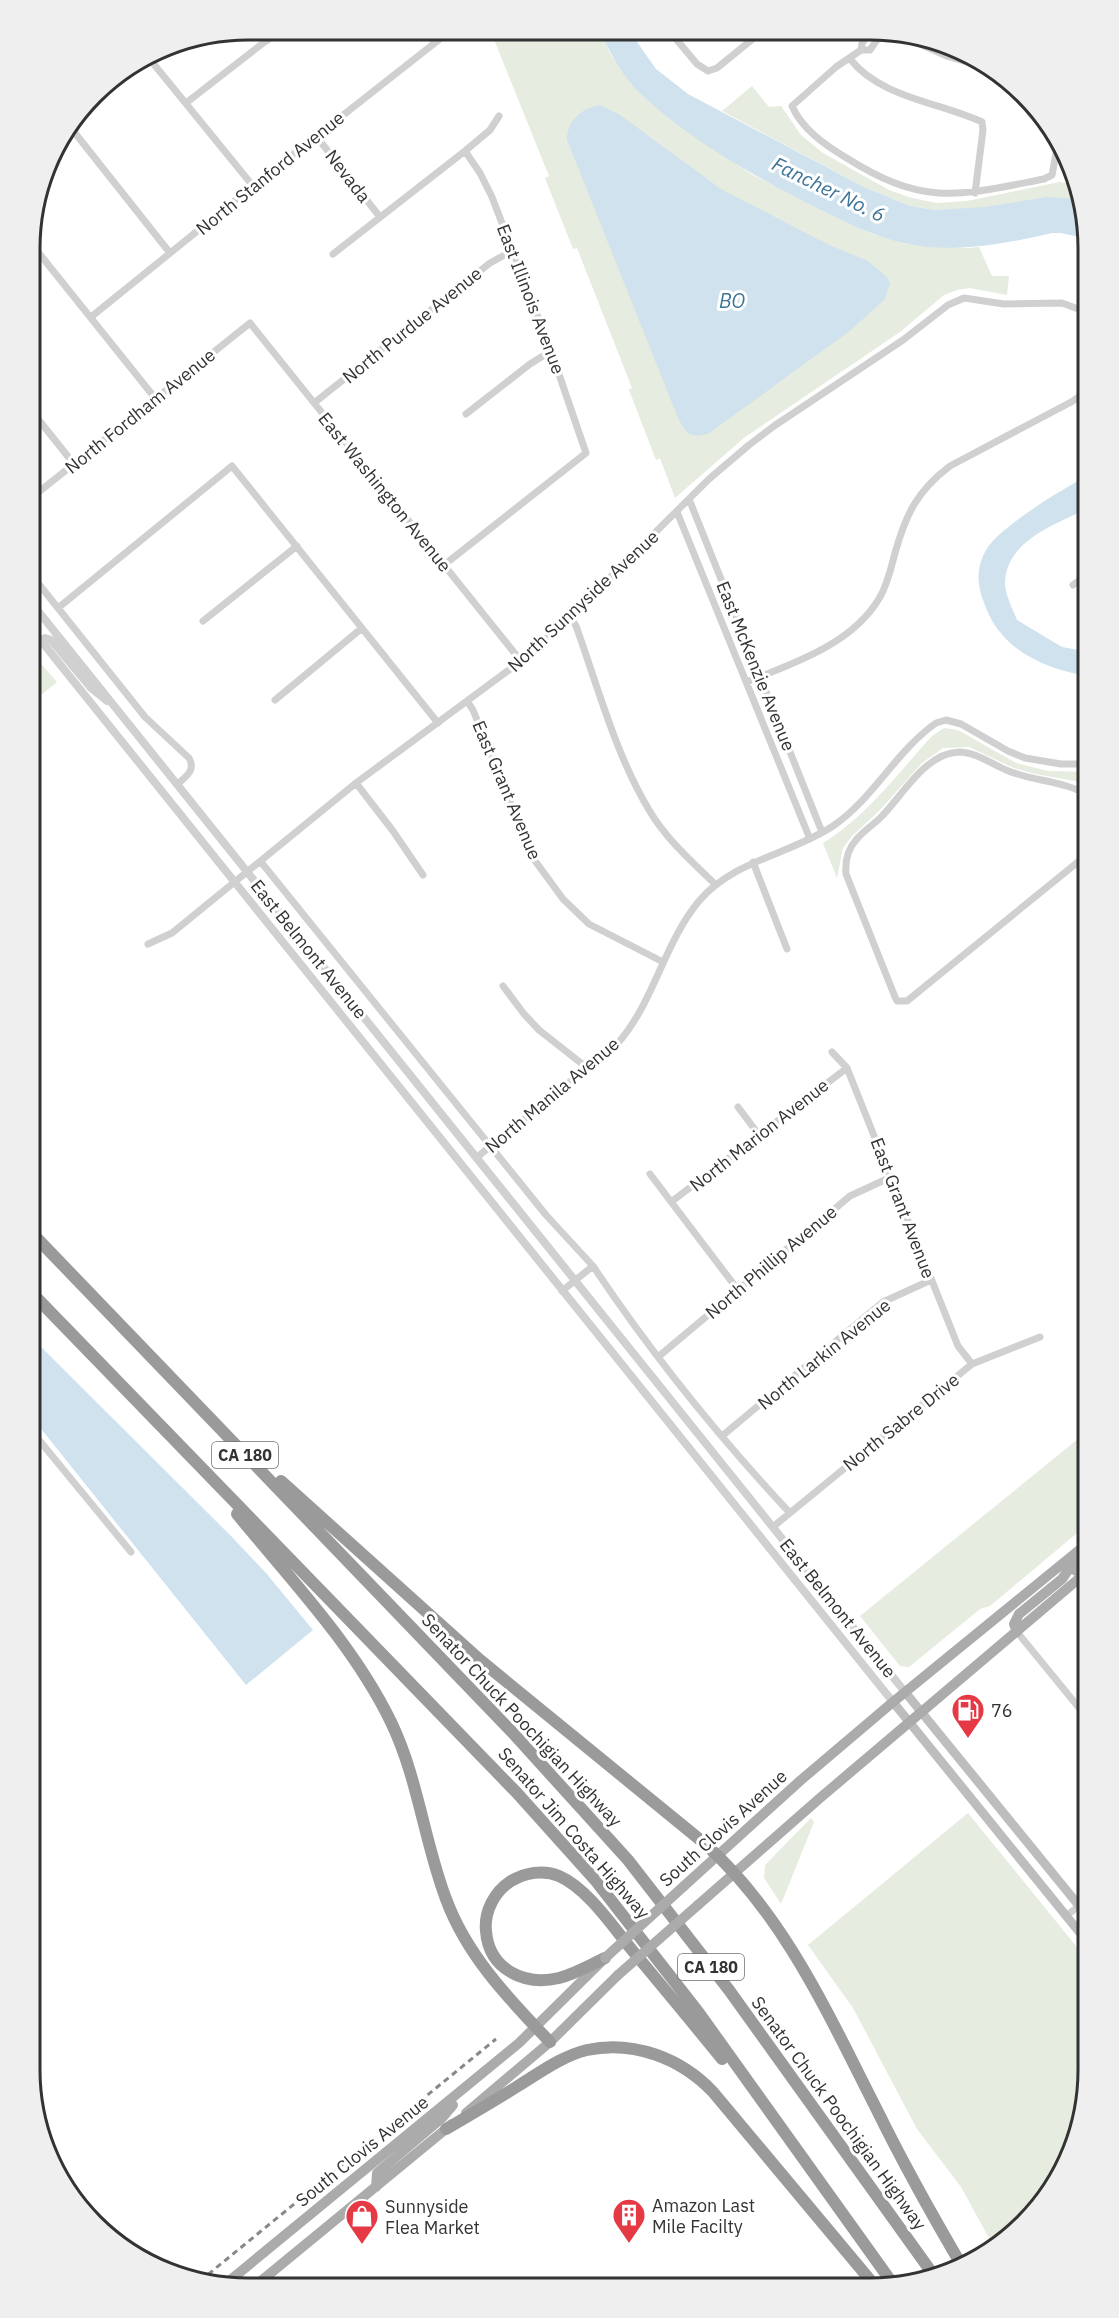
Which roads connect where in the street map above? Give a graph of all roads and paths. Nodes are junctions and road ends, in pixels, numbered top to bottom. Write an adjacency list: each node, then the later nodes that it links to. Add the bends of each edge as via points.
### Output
1 (677, 40): 2 (street, via 708,71)
2 (751, 40)
3 (864, 40): 7 (street)
4 (877, 40): 7 (street, via 870,50)
5 (267, 41): 10 (street)
6 (434, 42): 13 (street, North Stanford Avenue)
7 (861, 50): 8 (street)
8 (850, 59): 17 (street, via 867,76 887,86 982,122); 17 (street, via 796,101 792,106 800,121 822,142 887,181 924,193)
9 (153, 64): 10 (street)
10 (186, 104): 16 (street)
11 (499, 116): 14 (street, via 490,130)
12 (75, 133): 20 (street)
13 (316, 136): 16 (street, North Stanford Avenue); 18 (street, Nevada)
14 (465, 151): 18 (street); 19 (street, East Illinois Avenue, via 488,189)
15 (1056, 154): 17 (street, via 1052,175 1044,179)
16 (253, 186): 20 (street, North Stanford Avenue)
17 (975, 193)
18 (380, 217): 21 (street)
19 (512, 251): 26 (street, East Illinois Avenue); 29 (street, North Purdue Avenue, via 490,263)
20 (170, 253): 24 (street, North Stanford Avenue)
21 (333, 254)
22 (41, 256): 24 (street)
23 (1078, 309): 34 (street, North Sunnyside Avenue, via 1062,303 1004,304 958,299 774,426)
24 (91, 317): 28 (street)
25 (250, 323): 28 (street, North Fordham Avenue); 29 (street, East Washington Avenue)
26 (551, 351): 30 (street); 37 (street, East Illinois Avenue, via 586,453)
27 (1078, 397): 48 (street, via 934,478 910,509 887,580 867,614 816,653)
28 (155, 398): 32 (street, North Fordham Avenue)
29 (314, 403): 37 (street, East Washington Avenue)
30 (466, 414)
31 (41, 423): 32 (street)
32 (74, 464): 33 (street, North Fordham Avenue)
33 (41, 490)
34 (689, 499): 35 (street, North Sunnyside Avenue); 48 (street, East McKenzie Avenue)
35 (677, 512): 43 (street, North Sunnyside Avenue); 49 (street, East McKenzie Avenue)
36 (297, 546): 41 (street, via 232,466); 44 (street); 45 (street)
37 (444, 565): 47 (street, East Washington Avenue)
38 (1078, 581): 39 (street)
39 (1073, 585)
40 (41, 587): 41 (street)
41 (58, 608): 56 (street, via 145,717 189,758 192,770)
42 (41, 614): 52 (street, East Belmont Avenue)
43 (570, 617): 47 (street, North Sunnyside Avenue); 66 (street, via 625,763 649,811)
44 (203, 621)
45 (362, 628): 50 (street); 53 (street)
46 (41, 640): 52 (street, via 51,640 91,688); 65 (street, East Belmont Avenue)
47 (521, 662): 51 (street, North Sunnyside Avenue)
48 (761, 676): 49 (street); 58 (street, East McKenzie Avenue)
49 (747, 682): 59 (street, East McKenzie Avenue)
50 (274, 700)
51 (467, 701): 53 (street, North Sunnyside Avenue); 69 (street, East Grant Avenue, via 533,858 563,900 589,924)
52 (119, 711): 56 (street, East Belmont Avenue)
53 (438, 723): 55 (street, North Sunnyside Avenue)
54 (1078, 764): 58 (street, North Manila Avenue, via 1044,762 1008,751 961,724 941,721 926,731 858,804)
55 (357, 783): 60 (street, North Sunnyside Avenue); 64 (street)
56 (178, 784): 63 (street, East Belmont Avenue)
57 (1078, 790): 62 (street, via 1007,771 970,754 944,756 925,768 881,818 855,840 848,853 846,874 895,997 903,1002)
58 (822, 832): 59 (street, North Manila Avenue)
59 (810, 839): 61 (street, North Manila Avenue)
60 (261, 862): 63 (street, North Sunnyside Avenue); 76 (street, East Belmont Avenue)
61 (753, 862): 66 (street, North Manila Avenue); 68 (street)
62 (1078, 862)
63 (248, 873): 65 (street, North Sunnyside Avenue); 77 (street, East Belmont Avenue)
64 (423, 875)
65 (235, 883): 67 (street, North Sunnyside Avenue, via 172,933); 86 (street, East Belmont Avenue)
66 (716, 885): 69 (street, North Manila Avenue, via 689,913)
67 (148, 944)
68 (787, 949)
69 (663, 962): 72 (street, North Manila Avenue, via 626,1034)
70 (503, 986): 72 (street, via 539,1030)
71 (832, 1053): 73 (street, East Grant Avenue)
72 (586, 1067): 76 (street, North Manila Avenue)
73 (847, 1068): 75 (street, North Marion Avenue); 79 (street, East Grant Avenue)
74 (738, 1107): 75 (street)
75 (759, 1135): 80 (street, North Marion Avenue)
76 (491, 1146): 77 (street, North Manila Avenue); 82 (street, East Belmont Avenue)
77 (476, 1158): 83 (street, East Belmont Avenue)
78 (650, 1174): 80 (street)
79 (891, 1177): 84 (street, East Grant Avenue); 85 (street, North Phillip Avenue, via 850,1196)
80 (671, 1202): 85 (street)
81 (40, 1242): 91 (highway, Senator Chuck Poochigian Highway / CA 180)
82 (593, 1266): 83 (street); 89 (street, East Belmont Avenue)
83 (575, 1280): 86 (street); 96 (street, East Belmont Avenue)
84 (931, 1280): 90 (street, East Grant Avenue, via 958,1346); 92 (street, North Larkin Avenue, via 883,1302)
85 (738, 1290): 89 (street, North Phillip Avenue)
86 (562, 1291): 105 (street, East Belmont Avenue)
87 (40, 1302): 94 (highway, CA 180)
88 (1040, 1337): 90 (street, North Sabre Drive)
89 (658, 1357): 92 (street, East Belmont Avenue)
90 (972, 1364): 95 (street, North Sabre Drive)
91 (208, 1416): 109 (highway, via 480,1660); 122 (highway, Senator Chuck Poochigian Highway / CA 180, via 512,1732 628,1860 729,1990)
92 (723, 1436): 95 (street, East Belmont Avenue)
93 (40, 1442): 97 (street)
94 (181, 1446): 115 (highway, via 345,1646 366,1678 404,1755 452,1914 479,1962); 119 (highway, Senator Jim Costa Highway / CA 180, via 559,1839 666,1969)
95 (790, 1512): 96 (street, North Sabre Drive)
96 (774, 1526): 104 (street, East Belmont Avenue)
97 (131, 1552)
98 (1078, 1555): 104 (main road, South Clovis Avenue)
99 (1078, 1559): 103 (main road, via 1062,1579 1019,1614 1014,1624)
100 (1078, 1567): 102 (main road)
101 (1078, 1579): 102 (main road, South Clovis Avenue)
102 (1061, 1594): 103 (main road, South Clovis Avenue)
103 (1017, 1632): 106 (street); 107 (main road, South Clovis Avenue)
104 (905, 1692): 105 (main road, South Clovis Avenue); 107 (main road, East Belmont Avenue)
105 (893, 1702): 108 (main road, East Belmont Avenue); 109 (main road, South Clovis Avenue)
106 (1078, 1707)
107 (921, 1712): 108 (main road, South Clovis Avenue); 111 (main road, East Belmont Avenue)
108 (909, 1722): 110 (main road, South Clovis Avenue); 112 (main road, East Belmont Avenue)
109 (718, 1855): 110 (highway); 114 (main road, South Clovis Avenue, bridge)
110 (735, 1873): 116 (main road, South Clovis Avenue, bridge); 121 (highway, via 786,1943 831,2017)
111 (1078, 1906): 112 (street)
112 (1066, 1916): 113 (main road, East Belmont Avenue)
113 (1078, 1931)
114 (605, 1958): 115 (main road, South Clovis Avenue); 119 (highway, via 551,1979 533,1980 512,1974 490,1950 486,1922 491,1904 510,1882 537,1872 557,1875 575,1886 608,1920)
115 (536, 2027): 116 (highway); 117 (main road, South Clovis Avenue)
116 (550, 2042): 118 (main road, South Clovis Avenue)
117 (470, 2084): 120 (main road, via 442,2118 377,2173); 123 (main road, South Clovis Avenue)
118 (446, 2129): 120 (main road, South Clovis Avenue); 126 (highway, via 551,2066 587,2050 628,2049 668,2059 691,2071 713,2092)
119 (790, 2141): 124 (highway, Senator Jim Costa Highway / CA 180)
120 (376, 2187): 125 (main road, South Clovis Avenue)
121 (958, 2258)
122 (929, 2269)
123 (234, 2277)
124 (888, 2277)
125 (265, 2278)
126 (868, 2278)

